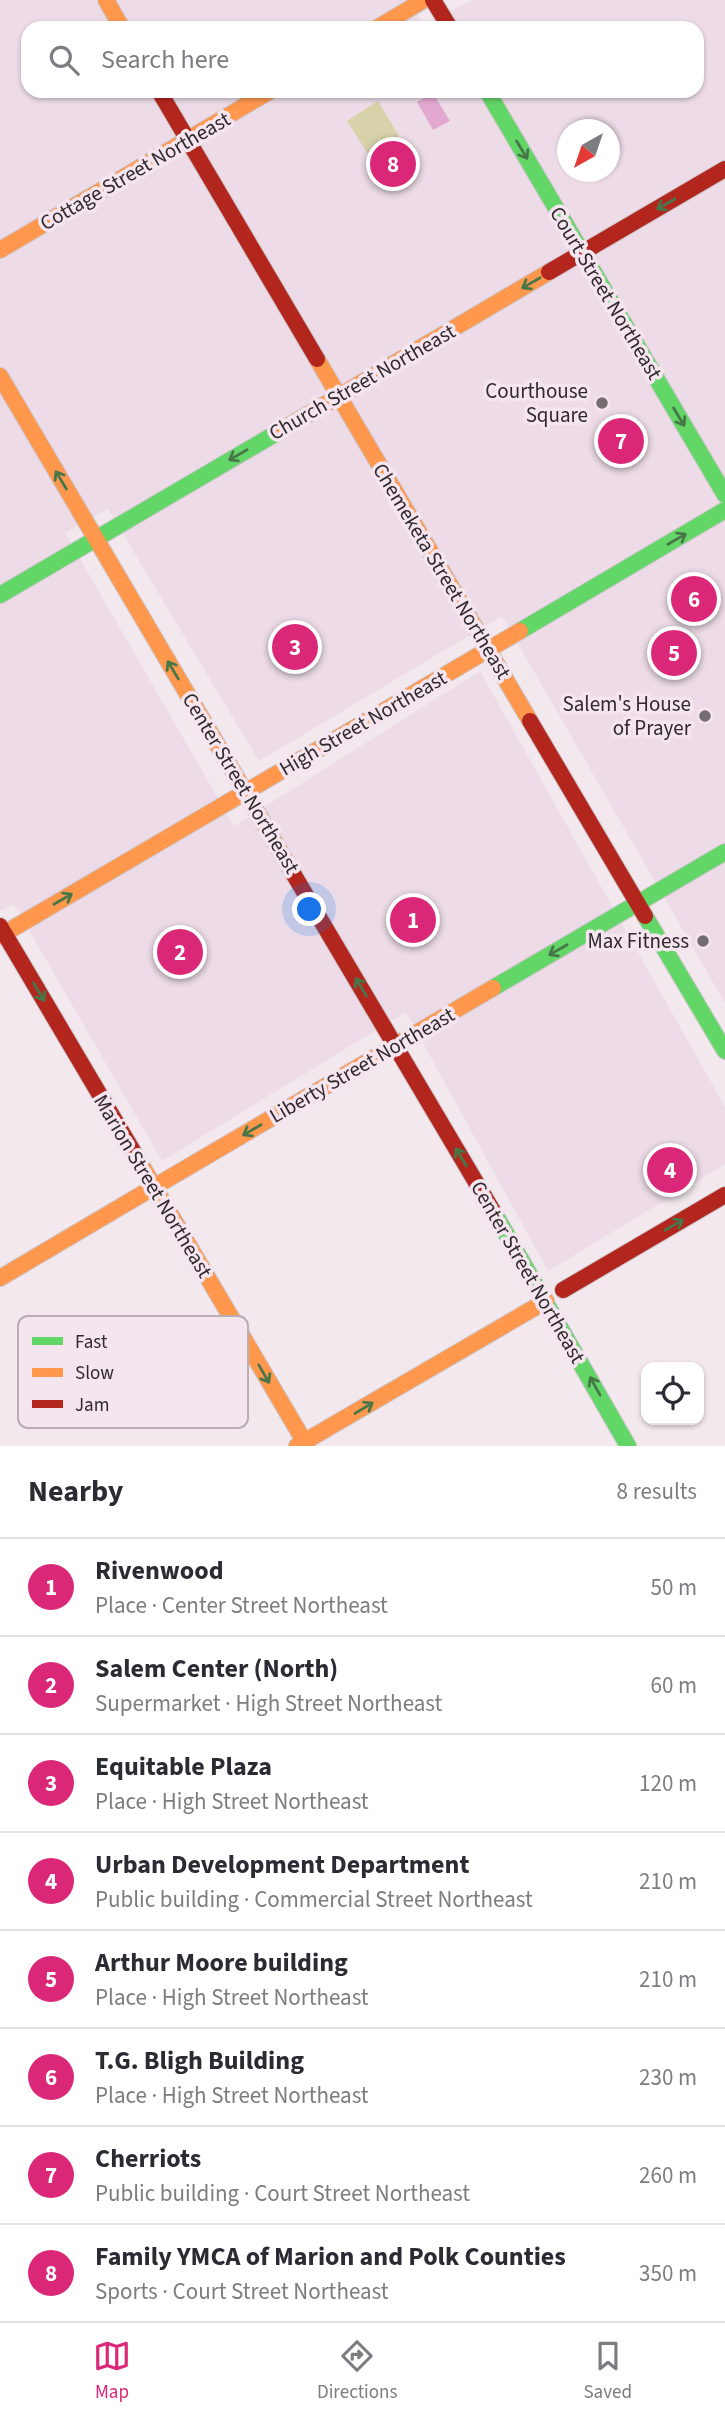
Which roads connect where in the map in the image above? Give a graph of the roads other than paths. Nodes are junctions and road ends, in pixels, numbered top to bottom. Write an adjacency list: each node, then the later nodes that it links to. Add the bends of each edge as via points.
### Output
1 (106, 0): 4 (main road)
2 (425, 0): 5 (main road)
3 (433, 0): 6 (main road)
4 (118, 21)
5 (389, 21)
6 (446, 21)
7 (163, 98): 10 (main road, Chemeketa Street Northeast)
8 (258, 98): 10 (main road, Cottage Street Northeast)
9 (491, 98): 13 (main road, Court Street Northeast, one-way to 13)
10 (188, 140): 12 (main road, Cottage Street Northeast); 15 (main road, Chemeketa Street Northeast)
11 (725, 169): 13 (main road, Church Street Northeast, one-way to 13)
12 (0, 250)
13 (583, 253): 15 (main road, Church Street Northeast, one-way to 15); 16 (main road, Court Street Northeast, one-way to 16)
14 (0, 376): 18 (main road, Center Street Northeast, one-way to 14)
15 (339, 396): 18 (main road, Church Street Northeast, one-way to 18); 20 (main road, Chemeketa Street Northeast)
16 (725, 495)
17 (725, 510): 20 (main road, High Street Northeast, one-way to 17)
18 (96, 538): 19 (main road, Church Street Northeast); 21 (main road, Center Street Northeast, one-way to 18)
19 (0, 595)
20 (489, 649): 21 (main road, High Street Northeast); 23 (main road, Chemeketa Street Northeast)
21 (246, 792): 24 (main road, High Street Northeast, one-way to 21); 25 (main road, Center Street Northeast, one-way to 21)
22 (725, 852): 23 (main road, Liberty Street Northeast)
23 (638, 903): 25 (main road, Liberty Street Northeast, one-way to 25); 26 (main road, Chemeketa Street Northeast)
24 (2, 932): 27 (main road, Marion Street Northeast, one-way to 27)
25 (395, 1046): 27 (main road, Liberty Street Northeast, one-way to 27); 30 (main road, Center Street Northeast, one-way to 25)
26 (725, 1051)
27 (154, 1187): 29 (main road, Liberty Street Northeast); 31 (main road, Marion Street Northeast, one-way to 31)
28 (725, 1195): 30 (main road, one-way to 28)
29 (0, 1278)
30 (546, 1301): 33 (main road, one-way to 30); 34 (main road, Center Street Northeast, one-way to 30)
31 (228, 1316)
32 (248, 1350): 33 (main road, Marion Street Northeast, one-way to 33)
33 (303, 1445)
34 (628, 1446)

